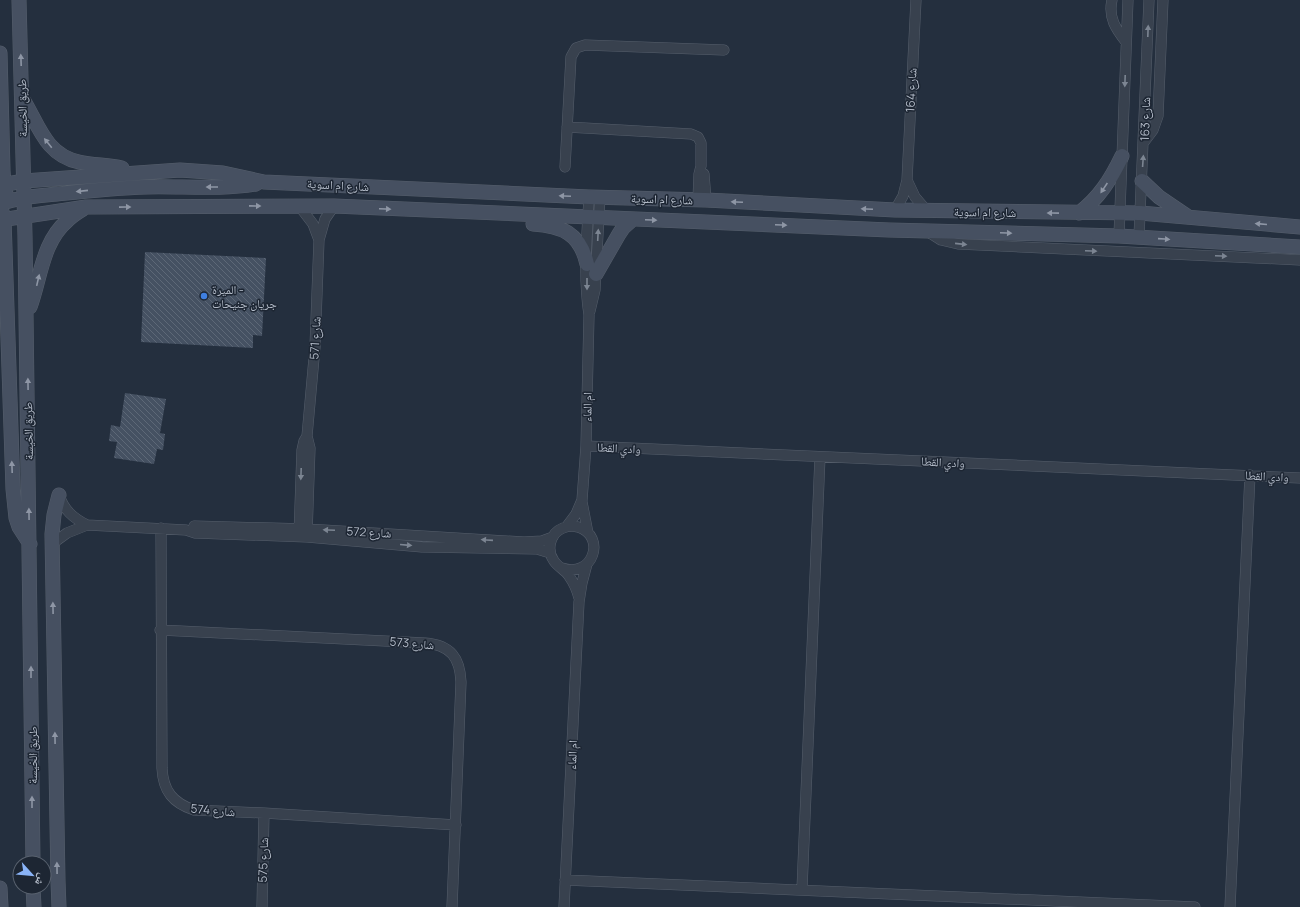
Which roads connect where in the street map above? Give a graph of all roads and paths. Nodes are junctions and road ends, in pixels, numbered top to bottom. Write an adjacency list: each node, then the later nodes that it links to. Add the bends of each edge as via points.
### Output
1 (19, 0): 10 (street, طريق الخيسة, one-way to 1)
2 (916, 0): 16 (street, شارع 164)
3 (1112, 0): 7 (street, via 1113,22)
4 (1128, 0): 7 (street, شارع 163)
5 (1149, 0): 12 (street, شارع 163, one-way to 5)
6 (1163, 0): 12 (street, via 1158,116 1153,130)
7 (1126, 42): 13 (street, شارع 163, one-way to 13)
8 (724, 50): 11 (street, via 578,46 571,57)
9 (0, 53): 20 (street)
10 (22, 99): 15 (street, one-way to 10, via 119,167 66,158 47,142); 17 (street, طريق الخيسة)
11 (567, 126): 14 (street); 23 (street, via 693,134 701,143 701,166 704,174)
12 (1144, 142): 18 (street, شارع 163, one-way to 12)
13 (1122, 156): 31 (street, one-way to 31, via 1104,189); 32 (street, شارع 163)
14 (565, 167)
15 (136, 173): 17 (street, شارع ام اسوية); 19 (street, شارع ام اسوية, via 202,171)
16 (907, 180): 28 (street, شارع 164, via 903,196); 29 (street, شارع 164, via 915,197)
17 (24, 181): 20 (street, شارع ام اسوية); 22 (street, طريق الخيسة); 24 (street, via 20,190)
18 (1142, 181): 33 (street, شارع 163); 36 (street, via 1164,201)
19 (264, 182): 21 (street, شارع ام اسوية, one-way to 19); 22 (street, one-way to 22, via 232,186 100,189)
20 (2, 185): 24 (street)
21 (595, 197): 23 (street, شارع ام اسوية); 35 (street, ام الماء)
22 (24, 198): 24 (street); 34 (street, طريق الخيسة)
23 (702, 200): 28 (street, شارع ام اسوية, one-way to 23)
24 (3, 202): 34 (street); 37 (street)
25 (334, 206): 27 (street, شارع ام اسوية); 30 (street, شارع ام اسوية, one-way to 30); 43 (street, شارع 571, via 325,219)
26 (86, 207): 27 (street, شارع ام اسوية, one-way to 27); 34 (street, شارع ام اسوية); 47 (street, one-way to 26, via 44,258 53,238 67,220)
27 (300, 207): 43 (street, شارع 571, via 313,224)
28 (895, 210): 29 (street, شارع ام اسوية)
29 (927, 211): 31 (street, شارع ام اسوية, one-way to 29)
30 (496, 213): 35 (street, شارع ام اسوية); 46 (street, via 517,221 564,230 577,241)
31 (1079, 213): 32 (street, شارع ام اسوية)
32 (1120, 213): 33 (street, شارع ام اسوية); 41 (street, شارع 163)
33 (1140, 214): 36 (street, شارع ام اسوية); 42 (street, شارع 163)
34 (25, 215): 37 (street, شارع ام اسوية); 47 (street, طريق الخيسة)
35 (593, 217): 38 (street, شارع ام اسوية); 46 (street, ام الماء)
36 (1191, 218): 39 (street, شارع ام اسوية, one-way to 36)
37 (2, 219): 60 (street, one-way to 37, via 18,522 13,489)
38 (633, 219): 40 (street, شارع ام اسوية, one-way to 40); 46 (street)
39 (1300, 227)
40 (925, 230): 41 (street, شارع ام اسوية, one-way to 41); 45 (street, one-way to 45, via 941,240 958,244)
41 (1119, 236): 42 (street, شارع ام اسوية)
42 (1139, 237): 44 (street, شارع ام اسوية, one-way to 44)
43 (319, 240): 57 (street, شارع 571, via 315,347 307,436 310,448)
44 (1300, 247)
45 (1300, 260)
46 (591, 269): 48 (street, ام الماء, via 594,297 588,315)
47 (27, 317): 60 (street, طريق الخيسة, one-way to 47)
48 (586, 446): 49 (street, وادي القطا); 53 (street, ام الماء)
49 (820, 457): 50 (street, وادي القطا); 72 (street)
50 (1250, 476): 51 (street, وادي القطا); 81 (street)
51 (1300, 478)
52 (59, 495): 54 (street, via 72,516); 61 (street, طريق الخيسة, via 54,515)
53 (582, 500): 55 (street, ام الماء); 58 (street, ام الماء)
54 (87, 525): 56 (street, شارع 572); 61 (street, شارع 572, via 67,532)
55 (567, 526): 58 (street, via 582,528); 59 (street)
56 (161, 528): 57 (street, شارع 572, via 186,530 192,526 199,526); 66 (street, شارع 574)
57 (303, 533): 59 (street, شارع 572, one-way to 57, via 542,541 524,542); 62 (street, شارع 572, one-way to 62, via 422,547 537,550)
58 (588, 533): 63 (street, via 594,546)
59 (553, 537): 62 (street)
60 (30, 544): 69 (street, طريق الخيسة, one-way to 60)
61 (52, 547): 76 (street, طريق الخيسة, one-way to 61)
62 (550, 553): 64 (street)
63 (587, 564): 64 (street, via 574,570); 65 (street, ام الماء)
64 (562, 568): 65 (street, ام الماء, via 574,583)
65 (580, 602): 70 (street, ام الماء)
66 (160, 630): 67 (street, شارع 574, via 162,778 165,787 177,802 194,810); 68 (street, شارع 573, via 426,642 444,647 458,661 461,671)
67 (264, 813): 68 (street, شارع 574); 77 (street, شارع 575)
68 (456, 824): 78 (street, شارع 573)
69 (33, 855)
70 (565, 880): 72 (street); 79 (street, ام الماء)
71 (0, 888): 74 (street)
72 (802, 889): 80 (street)
73 (33, 895): 75 (street)
74 (0, 907)
75 (34, 907)
76 (59, 907)
77 (262, 907)
78 (452, 907)
79 (564, 907)
80 (1195, 907)
81 (1230, 907)

